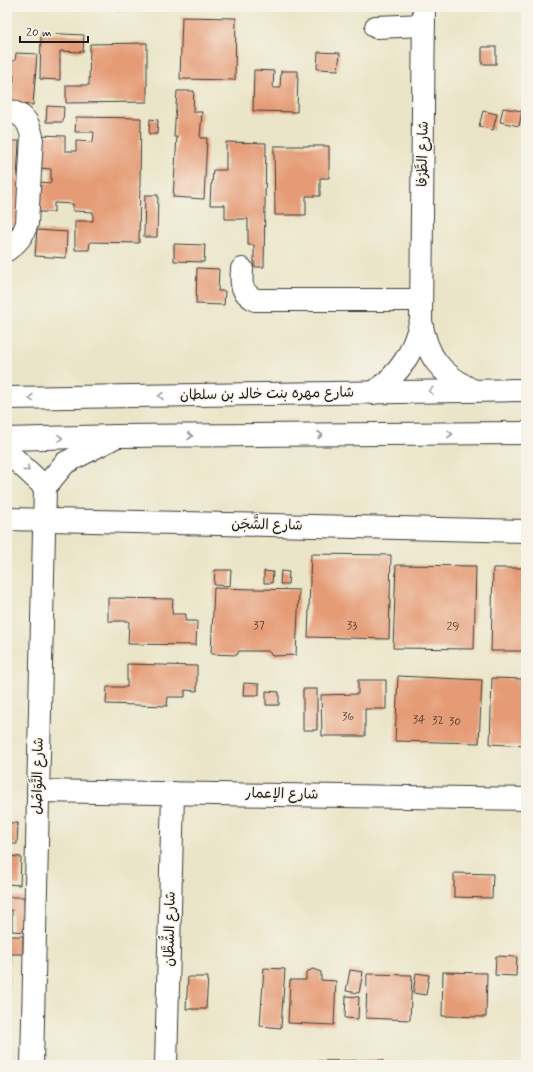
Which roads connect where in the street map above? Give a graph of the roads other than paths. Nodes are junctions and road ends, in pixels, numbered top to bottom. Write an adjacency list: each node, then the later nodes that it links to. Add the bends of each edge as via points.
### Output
1 (424, 16): 2 (street); 6 (street, شارع الطَّرْفا)
2 (376, 27)
3 (7, 110): 4 (street, via 16,112 24,118 30,127 32,137 27,223 24,234)
4 (7, 250)
5 (242, 269): 6 (street, via 242,287 246,295 255,300)
6 (421, 310): 7 (street, شارع الطَّرْفا, via 424,338 431,355 442,370 456,382); 9 (street, شارع الطَّرْفا, via 417,338 410,354 388,382)
7 (472, 390): 8 (street, شارع مهره بنت خالد بن سلطان); 9 (street, شارع مهره بنت خالد بن سلطان, one-way to 9)
8 (526, 390)
9 (373, 393): 10 (street, شارع مهره بنت خالد بن سلطان, one-way to 10)
10 (7, 398)
11 (526, 433): 12 (street, one-way to 11)
12 (117, 436): 13 (street, one-way to 12); 15 (street, via 65,463)
13 (7, 439)
14 (7, 453): 15 (street, one-way to 15)
15 (45, 487): 17 (street, شارع التَّوَاصُل)
16 (7, 519): 17 (street, شارع الشَّجَن)
17 (45, 520): 18 (street, شارع الشَّجَن); 19 (street, شارع التَّوَاصُل)
18 (526, 530)
19 (38, 791): 20 (street, شارع الإعمار); 22 (street, شارع التَّوَاصُل)
20 (173, 793): 21 (street, شارع الإعمار); 23 (street, شارع الشُّطَّان)
21 (526, 798)
22 (32, 1065)
23 (166, 1065)

